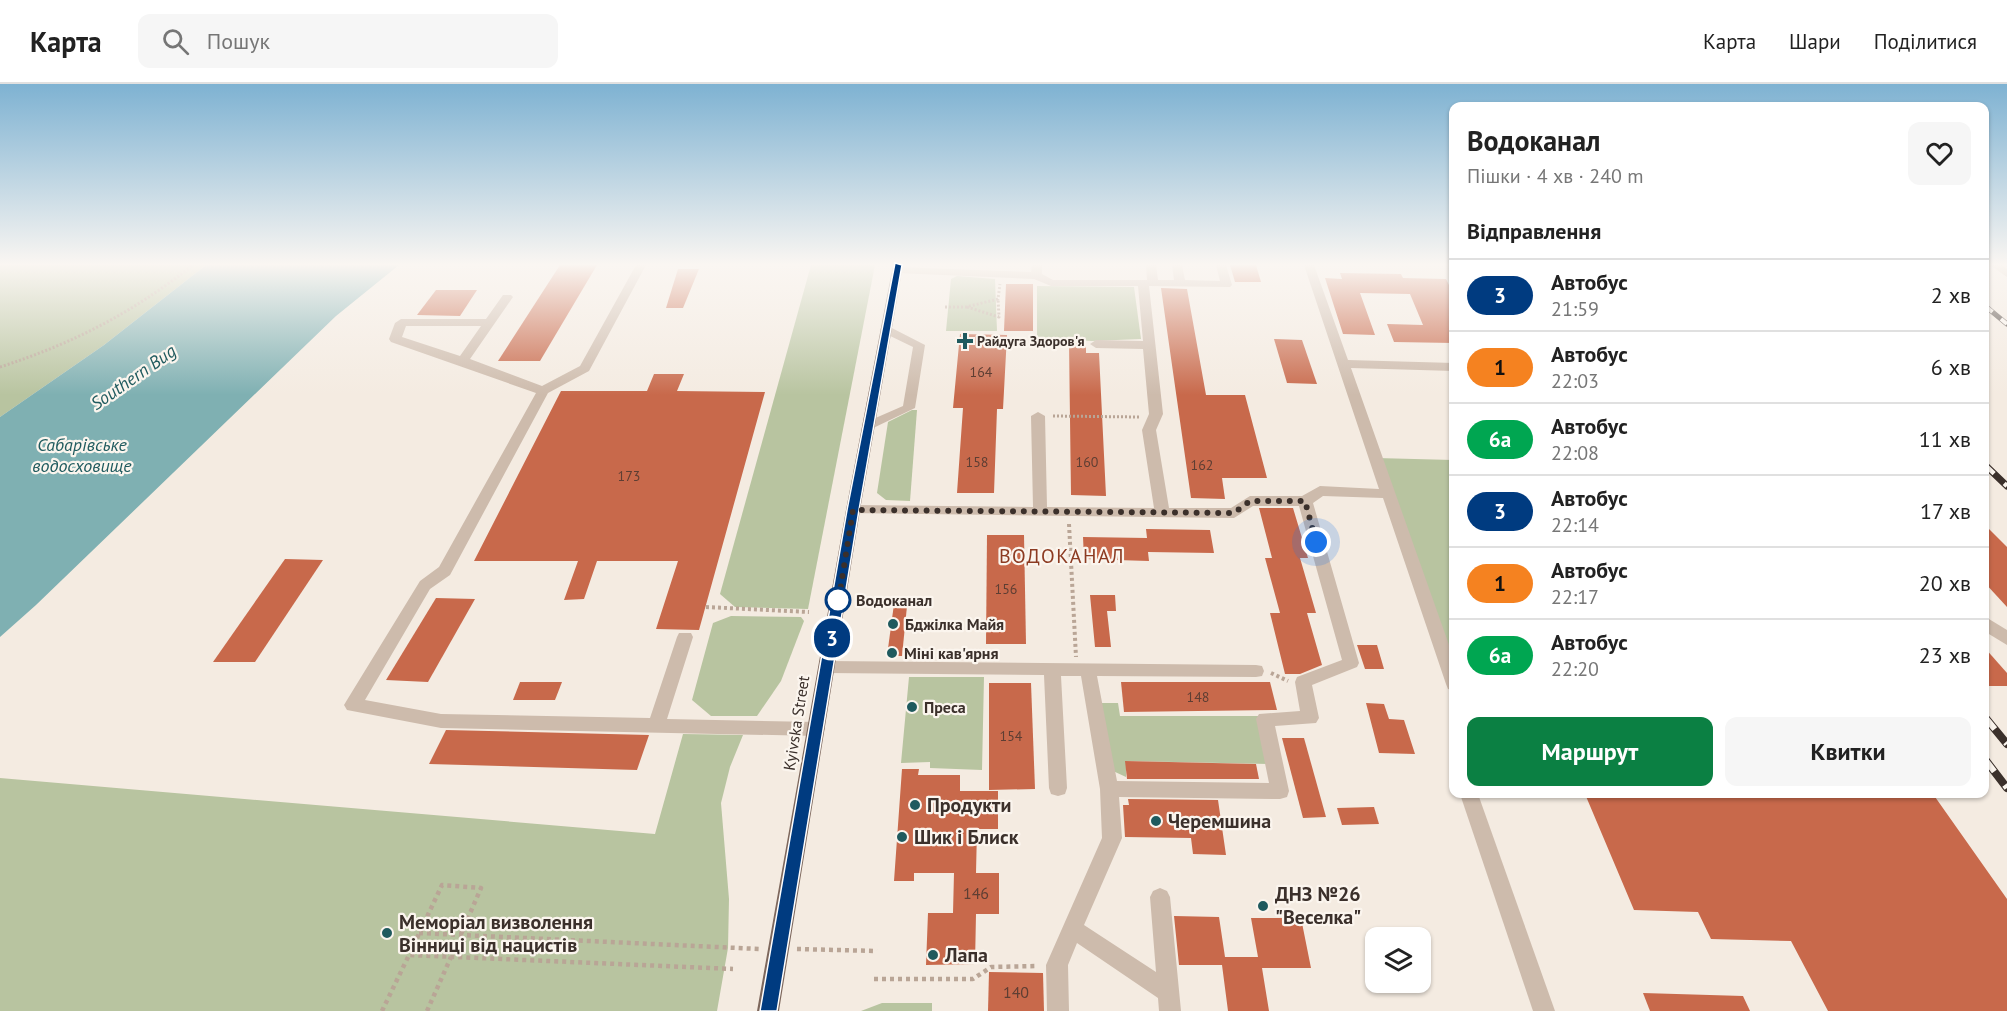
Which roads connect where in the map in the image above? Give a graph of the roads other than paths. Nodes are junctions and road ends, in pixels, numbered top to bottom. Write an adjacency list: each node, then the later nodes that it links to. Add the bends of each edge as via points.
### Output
1 (499, 308): 6 (lane)
2 (617, 308): 13 (lane, via 585,368)
3 (890, 308): 7 (main road, Kyivska Street)
4 (1148, 308): 9 (lane)
5 (1323, 308): 11 (lane)
6 (489, 322): 10 (lane); 10 (lane, via 401,323 395,339)
7 (886, 329): 15 (main road, Kyivska Street); 15 (lane, via 919,345 909,408)
8 (1096, 344): 9 (lane)
9 (1149, 345): 20 (lane, via 1154,417 1149,430)
10 (463, 361): 13 (lane)
11 (1342, 364): 12 (lane); 16 (lane)
12 (1449, 367)
13 (543, 391): 29 (lane, via 445,571 425,585 353,705 441,721)
14 (1038, 416): 19 (lane)
15 (868, 426): 18 (main road, Kyivska Street)
16 (1389, 494): 17 (lane, via 1320,491); 25 (lane)
17 (1305, 501): 20 (lane, via 1250,501 1234,513); 32 (lane, via 1351,663 1303,682 1310,718 1265,719 1280,791)
18 (853, 510): 19 (lane); 24 (main road, Kyivska Street)
19 (1040, 511): 20 (lane)
20 (1162, 511)
21 (1989, 626): 23 (lane)
22 (685, 638): 29 (lane)
23 (2007, 639)
24 (827, 667): 26 (lane); 30 (main road, Kyivska Street)
25 (1449, 669)
26 (1052, 670): 27 (lane); 31 (lane)
27 (1082, 670): 28 (lane); 32 (lane)
28 (1256, 671)
29 (656, 727): 30 (lane)
30 (816, 729): 37 (main road, Kyivska Street)
31 (1058, 788)
32 (1109, 789): 35 (lane, via 1112,838)
33 (1470, 798): 39 (lane)
34 (1160, 897): 36 (lane)
35 (1074, 930): 36 (lane); 38 (lane, via 1058,965)
36 (1169, 1001)
37 (768, 1011)
38 (1058, 1011)
39 (1544, 1011)

